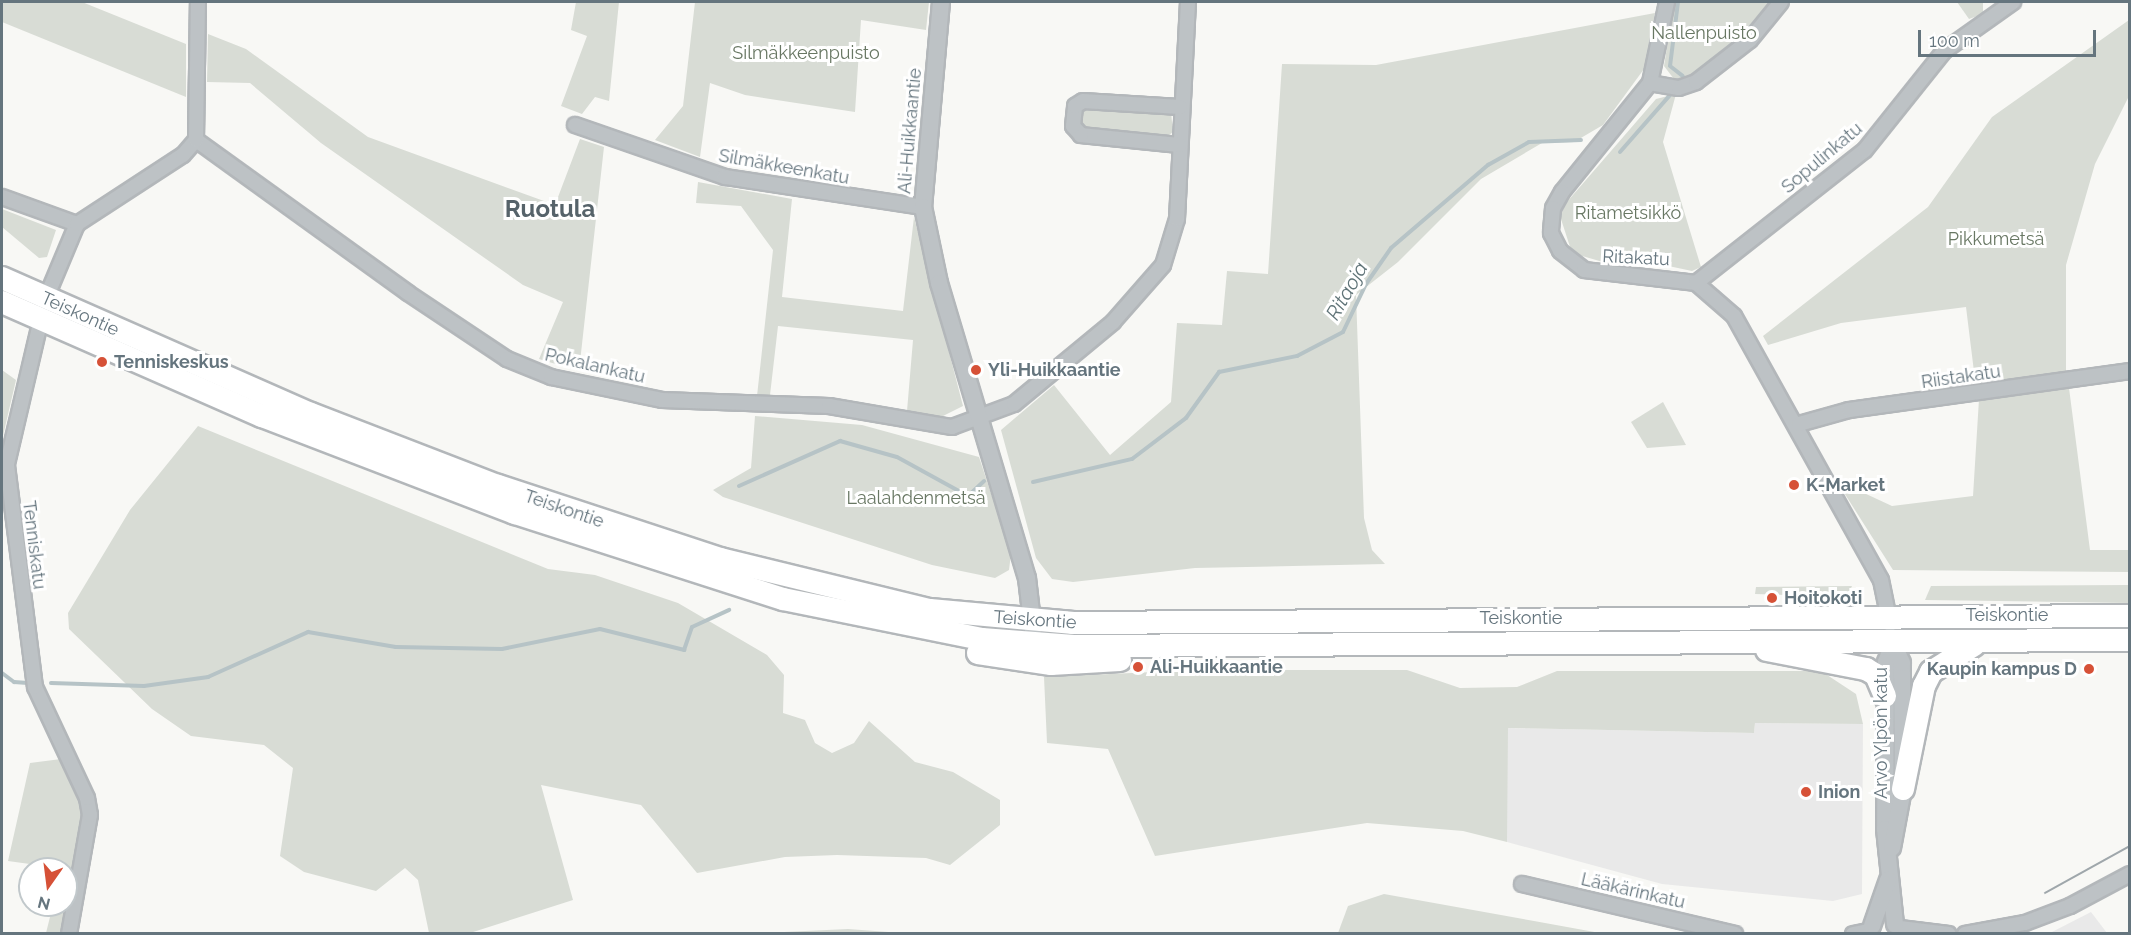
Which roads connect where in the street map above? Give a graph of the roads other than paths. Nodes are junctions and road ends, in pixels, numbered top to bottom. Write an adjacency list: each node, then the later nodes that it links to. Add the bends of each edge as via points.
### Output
1 (198, 2): 10 (street)
2 (941, 2): 13 (street, Ali-Huikkaantie)
3 (1188, 2): 8 (street)
4 (1667, 2): 7 (street, Ritakatu)
5 (1780, 2): 7 (street, via 1750,40 1696,82 1679,88)
6 (2013, 2): 16 (street, Sopulinkatu, via 1944,51 1865,150)
7 (1650, 83): 16 (street, Ritakatu, via 1562,192 1553,208 1551,233 1570,263 1595,275 1661,275)
8 (1180, 107): 11 (street); 11 (street, via 1083,101 1075,106 1073,126 1081,135)
9 (575, 125): 13 (street, Silmäkkeenkatu, via 724,177)
10 (196, 140): 14 (street, via 183,155); 20 (street, Pokalankatu, via 408,293 507,359 551,377 662,400 829,406 938,427)
11 (1179, 145): 20 (street, via 1177,219 1163,265 1088,345 1014,404)
12 (2, 197): 14 (street)
13 (922, 207): 20 (street, Ali-Huikkaantie, via 939,284)
14 (77, 224): 18 (street, Tenniskatu)
15 (2, 278): 18 (highway, Teiskontie)
16 (1696, 283): 21 (street, Ritakatu, via 1734,316)
17 (2, 302): 18 (highway, Teiskontie)
18 (43, 309): 24 (highway, Teiskontie, via 620,528 844,592 930,610); 25 (highway, Teiskontie, via 454,492 783,599); 40 (street, Tenniskatu, via 7,464 40,706 80,780 90,815)
19 (2130, 371): 21 (street, Riistakatu, via 1849,410)
20 (982, 418): 24 (street, Ali-Huikkaantie, via 1027,578)
21 (1799, 424): 22 (street, Ritakatu, via 1881,580)
22 (1889, 615): 23 (highway, Teiskontie); 24 (highway, Teiskontie); 29 (street, Ritakatu)
23 (2130, 616)
24 (1033, 622): 30 (street, Ali-Huikkaantie)
25 (900, 625): 30 (highway, Teiskontie); 31 (highway, via 933,643 1051,664 1161,656)
26 (2130, 640): 27 (highway, Teiskontie)
27 (1981, 642): 29 (highway, Teiskontie); 33 (highway, via 1931,672 1917,706)
28 (1749, 643): 29 (highway, Teiskontie); 31 (highway, Teiskontie); 32 (highway, via 1786,658 1866,669 1876,675)
29 (1893, 644): 32 (street, Arvo Ylpön katu); 33 (street, Arvo Ylpön katu, via 1902,663)
30 (1034, 645): 31 (highway, Teiskontie)
31 (1179, 646)
32 (1886, 696): 34 (street, Arvo Ylpön katu)
33 (1903, 789): 34 (street, Arvo Ylpön katu)
34 (1888, 860): 36 (street, Arvo Ylpön katu)
35 (2130, 874): 43 (street, via 2070,906 2025,923)
36 (1888, 880): 38 (street, Arvo Ylpön katu); 39 (street, Arvo Ylpön katu)
37 (1522, 884): 41 (street, Lääkärinkatu)
38 (1900, 928): 39 (street); 42 (street)
39 (1865, 931)
40 (69, 933)
41 (1736, 933)
42 (1949, 933)
43 (1965, 933)

